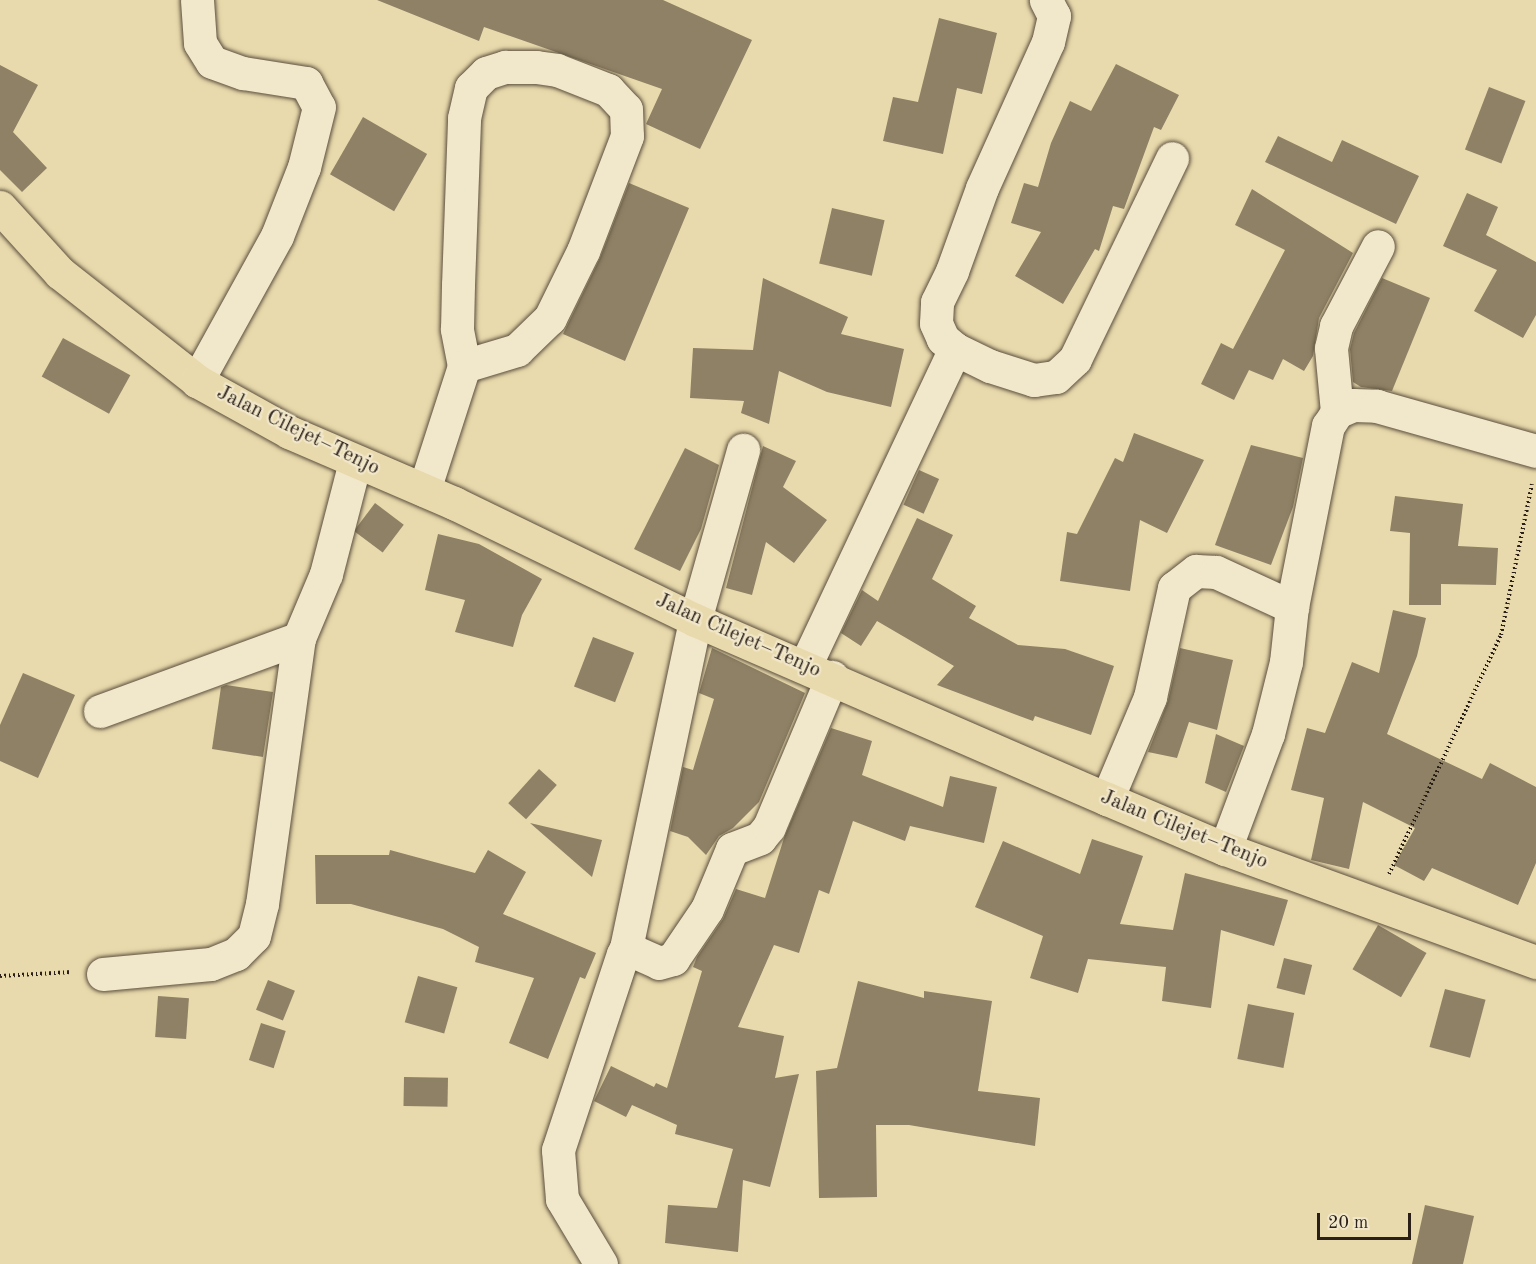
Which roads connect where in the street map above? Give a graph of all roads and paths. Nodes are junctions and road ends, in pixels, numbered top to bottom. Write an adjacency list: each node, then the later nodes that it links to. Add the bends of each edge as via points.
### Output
1 (197, 0): 8 (street, via 200,43 212,62 243,73 306,83 319,107 304,166 277,236)
2 (1046, 0): 6 (street, via 1054,16 1048,42 982,188 937,302 936,323 943,339)
3 (1172, 158): 6 (street, via 1074,359 1056,377 1034,380 990,366)
4 (0, 207): 8 (main road, Jalan Cilejet–Tenjo, via 60,273)
5 (1378, 246): 9 (street, via 1336,326 1331,348)
6 (955, 349): 17 (street)
7 (464, 366): 7 (street, via 517,350 550,318 583,251 627,136 626,109 608,90 557,70 536,67 505,67 486,73 471,88 464,118 458,296); 13 (street)
8 (198, 381): 11 (main road, Jalan Cilejet–Tenjo)
9 (1337, 412): 12 (street, via 1353,405 1377,406 1521,450); 14 (street, via 1328,426)
10 (743, 450): 15 (street)
11 (355, 462): 13 (main road, Jalan Cilejet–Tenjo); 16 (street, via 326,573)
12 (1534, 465): 21 (path, via 1501,635)
13 (424, 490): 15 (main road, Jalan Cilejet–Tenjo)
14 (1292, 607): 19 (street, via 1216,572 1196,571 1174,588 1150,697); 20 (street, via 1286,662 1268,734)
15 (695, 620): 17 (main road, Jalan Cilejet–Tenjo); 22 (street)
16 (298, 638): 18 (street); 24 (street, via 262,904 254,936 236,954 211,964)
17 (818, 672): 19 (main road, Jalan Cilejet–Tenjo); 22 (street, via 769,827 760,838 732,849 707,909 673,958 659,963)
18 (100, 711)
19 (1107, 800): 20 (main road, Jalan Cilejet–Tenjo)
20 (1225, 849): 21 (main road, Jalan Cilejet–Tenjo)
21 (1376, 902): 23 (main road, Jalan Cilejet–Tenjo)
22 (626, 948): 26 (street, via 558,1150 562,1199 592,1242)
23 (1536, 962)
24 (103, 974): 25 (path, via 33,971)
25 (0, 975)
26 (601, 1264)

